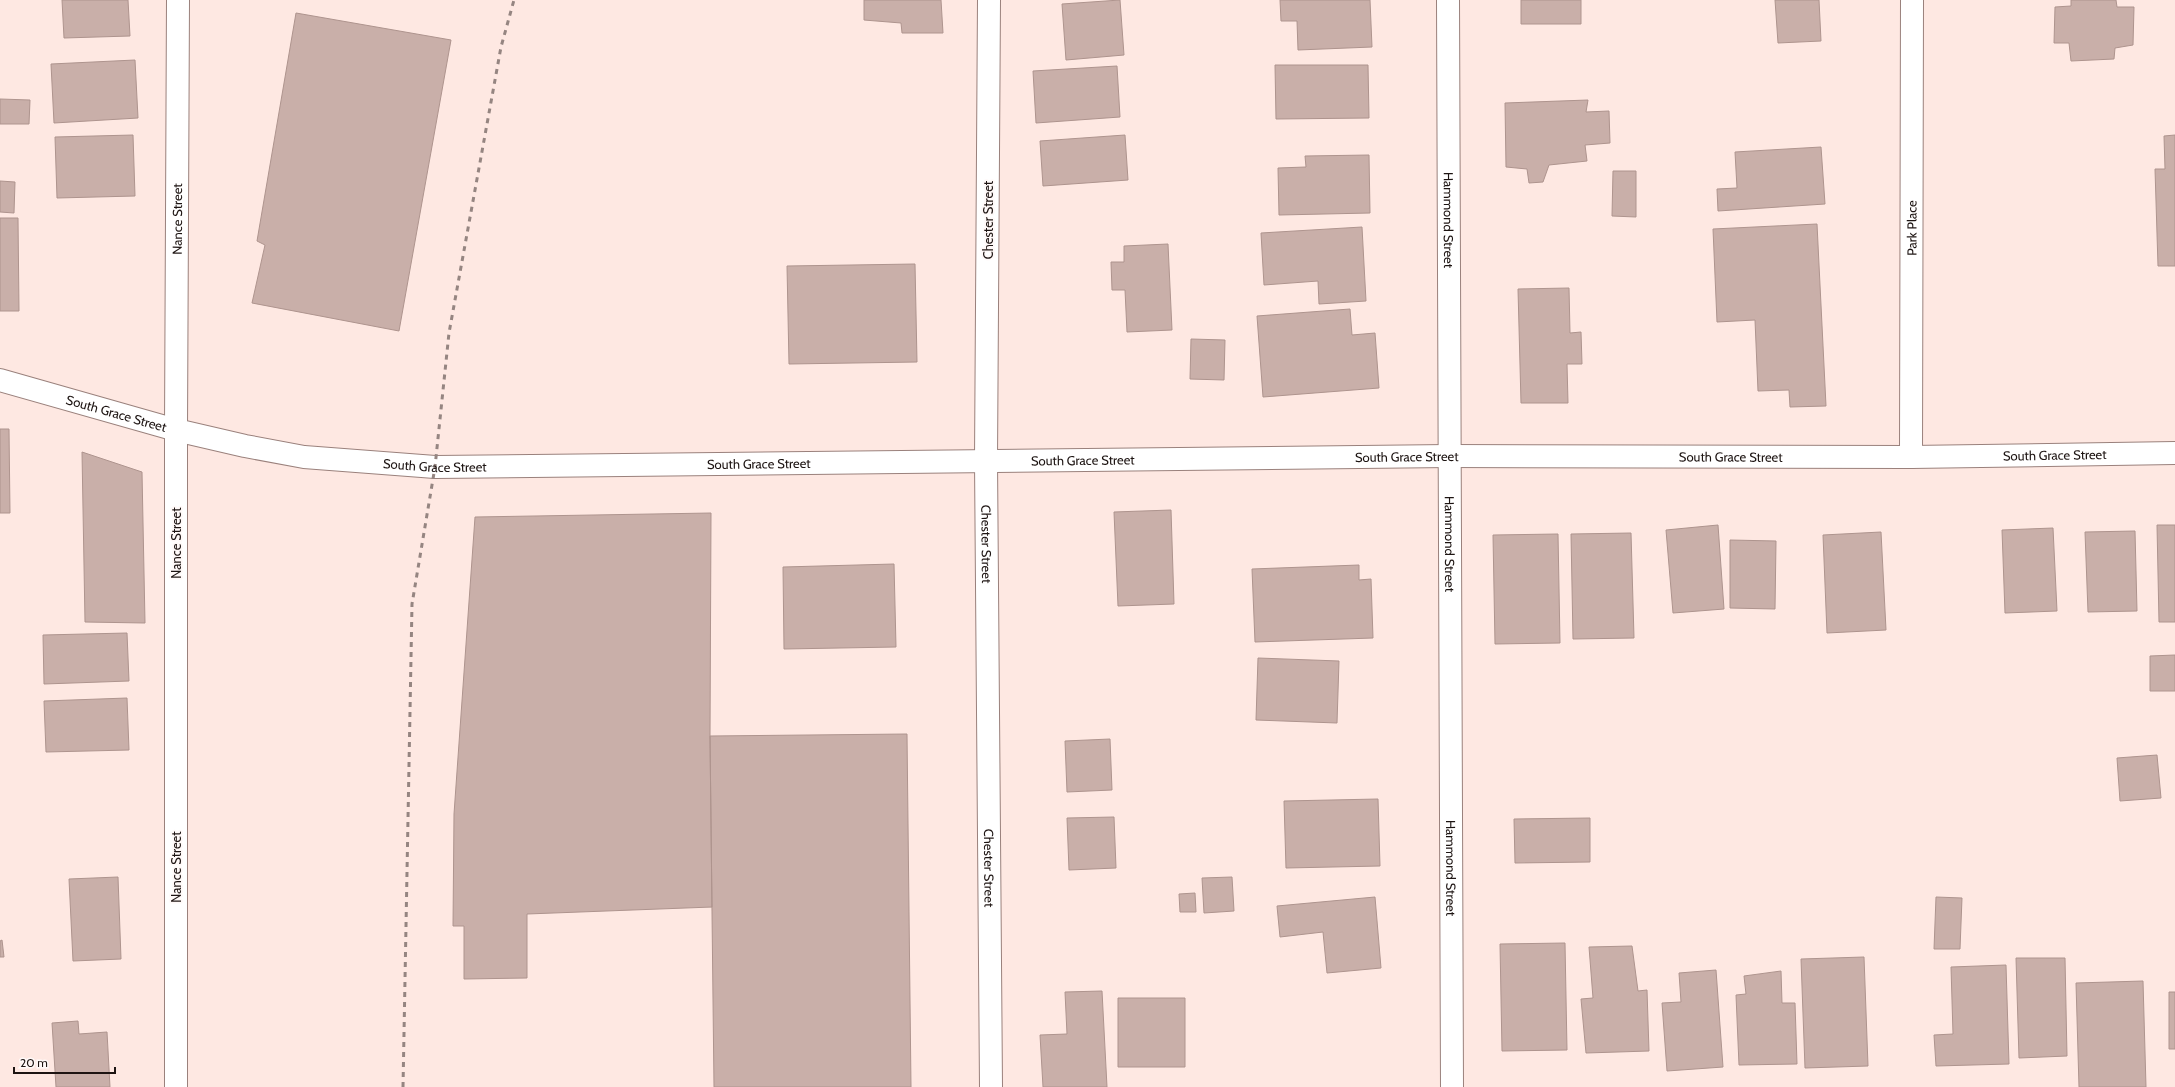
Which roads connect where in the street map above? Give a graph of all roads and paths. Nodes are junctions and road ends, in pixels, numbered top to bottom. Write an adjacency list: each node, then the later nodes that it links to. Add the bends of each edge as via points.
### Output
1 (178, 0): 6 (street, Nance Street)
2 (989, 0): 10 (street, Chester Street)
3 (1448, 0): 8 (street, Hammond Street)
4 (1912, 0): 9 (street, Park Place)
5 (0, 380): 6 (street, South Grace Street)
6 (176, 430): 10 (street, South Grace Street, via 304,457 435,466); 11 (street, Nance Street)
7 (2175, 453): 9 (street, South Grace Street)
8 (1449, 456): 9 (street, South Grace Street); 10 (street, South Grace Street); 13 (street, Hammond Street)
9 (1911, 457)
10 (986, 460): 12 (street, Chester Street)
11 (176, 1087)
12 (991, 1087)
13 (1452, 1087)

